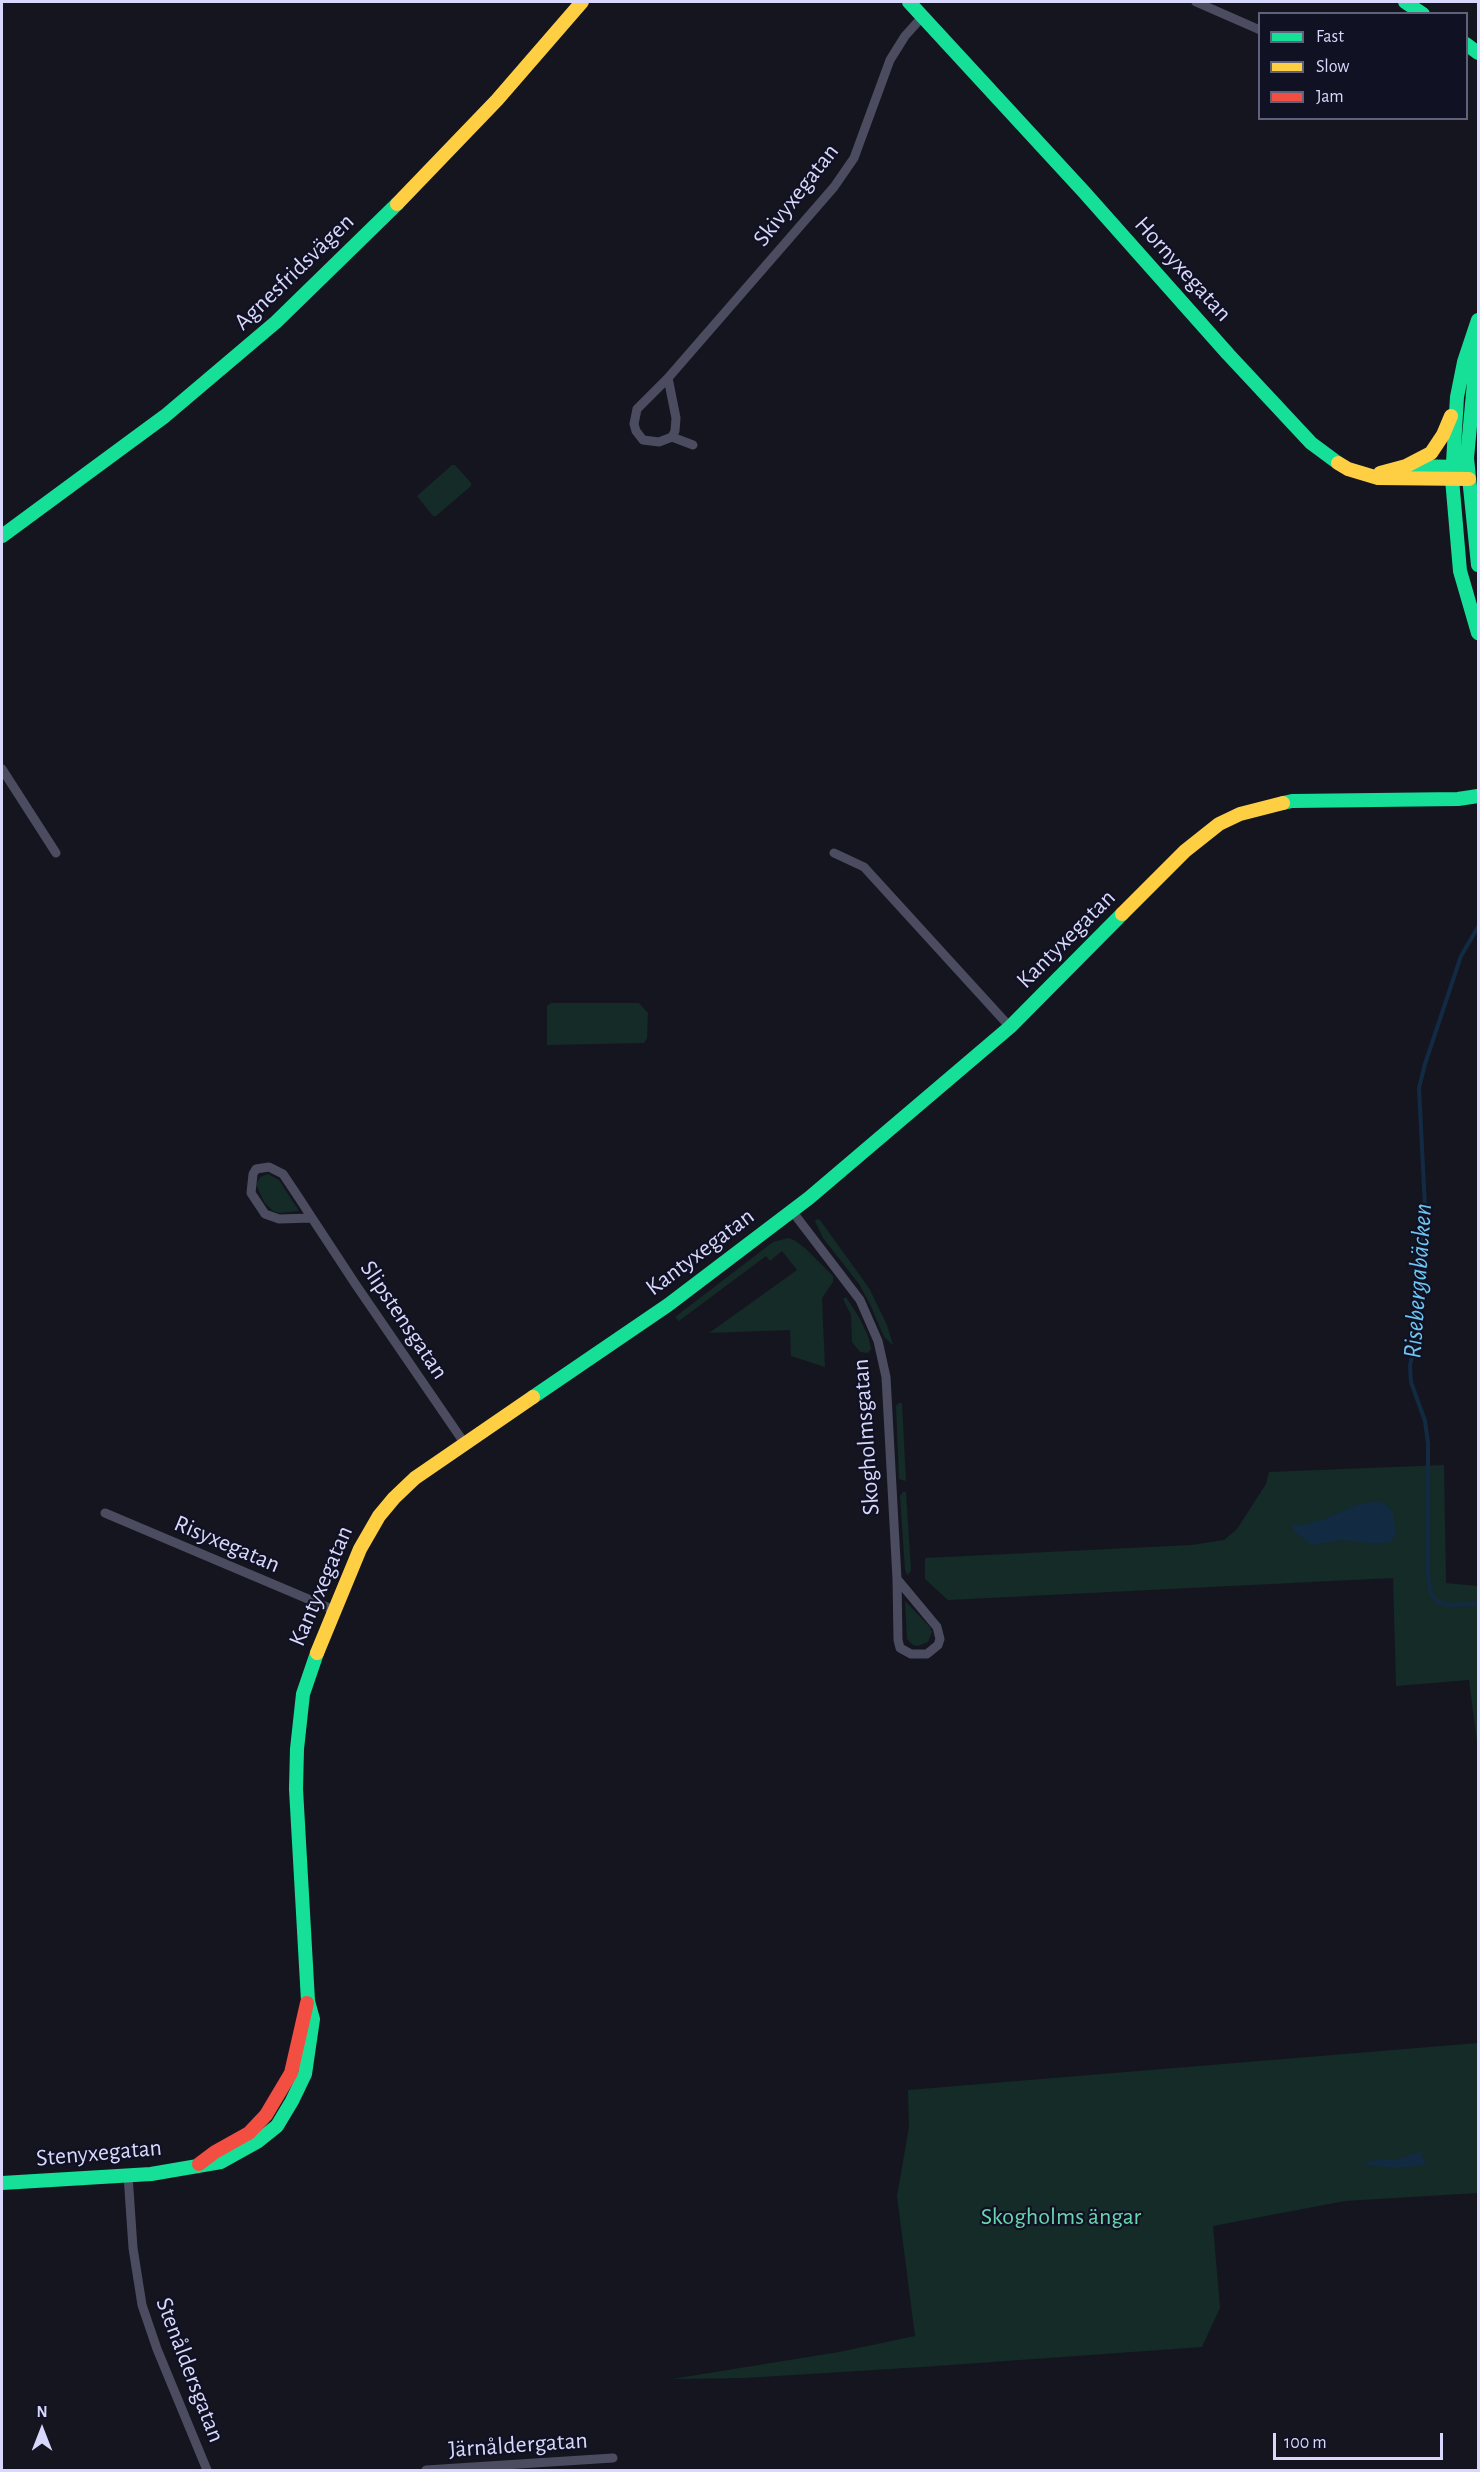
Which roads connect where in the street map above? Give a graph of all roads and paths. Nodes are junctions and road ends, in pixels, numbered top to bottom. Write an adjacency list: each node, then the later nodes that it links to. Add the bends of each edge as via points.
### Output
1 (582, 2): 18 (main road, Agnesfridsvägen, via 452,148 276,322 165,416)
2 (1196, 2): 7 (street)
3 (1405, 2): 5 (main road)
4 (912, 3): 6 (main road, Hornyxegatan)
5 (1420, 12)
6 (923, 16): 10 (street, Skivyxegatan, via 890,60 854,158 834,187); 17 (main road, Hornyxegatan, via 1311,443 1337,463)
7 (1258, 29)
8 (1479, 320): 11 (main road)
9 (1479, 339): 16 (main road)
10 (668, 378): 12 (street, via 676,418); 12 (street, Skivyxegatan, via 637,409 634,424 643,440 658,442)
11 (1457, 397): 14 (main road, via 1438,444 1431,453); 15 (main road)
12 (672, 437): 13 (street, Skivyxegatan)
13 (693, 445)
14 (1406, 466): 15 (main road, Hornyxegatan); 17 (main road)
15 (1452, 473): 16 (main road, Hornyxegatan); 17 (main road, Hornyxegatan, via 1396,479); 20 (main road, via 1460,572)
16 (1468, 473): 19 (main road)
17 (1362, 474)
18 (2, 536)
19 (1479, 565)
20 (1479, 633)
21 (2, 769): 23 (street)
22 (1479, 793): 25 (main road, Kantyxegatan, via 1458,799 1292,801 1229,819 1185,851)
23 (56, 853)
24 (834, 854): 25 (street, via 864,867)
25 (1010, 1027): 26 (main road, Kantyxegatan)
26 (792, 1211): 28 (main road, Kantyxegatan, via 668,1305); 30 (street, Skogholmsgatan, via 860,1300 883,1358)
27 (312, 1218): 27 (street, Slipstensgatan, via 283,1174 269,1167 256,1169 251,1193 265,1214 279,1219); 28 (street, Slipstensgatan)
28 (465, 1444): 31 (main road, Kantyxegatan, via 415,1478 379,1516)
29 (105, 1513): 31 (street, Risyxegatan)
30 (897, 1579): 30 (street, Skogholmsgatan, via 937,1627 938,1645 927,1654 911,1654 900,1648)
31 (334, 1610): 32 (main road, Kantyxegatan, via 303,1694 297,1749)
32 (308, 2001): 33 (main road, Kantyxegatan, via 291,2073); 34 (main road, Kantyxegatan, via 313,2019 305,2074)
33 (266, 2115): 35 (main road, Stenyxegatan, via 249,2133)
34 (277, 2126): 35 (main road, Stenyxegatan, via 238,2154 221,2162)
35 (199, 2164): 36 (main road, Stenyxegatan)
36 (128, 2175): 37 (main road, Stenyxegatan); 39 (street, Stenåldersgatan, via 142,2305)
37 (2, 2183)
38 (613, 2457): 40 (street, Järnåldergatan)
39 (207, 2470)
40 (426, 2470)

